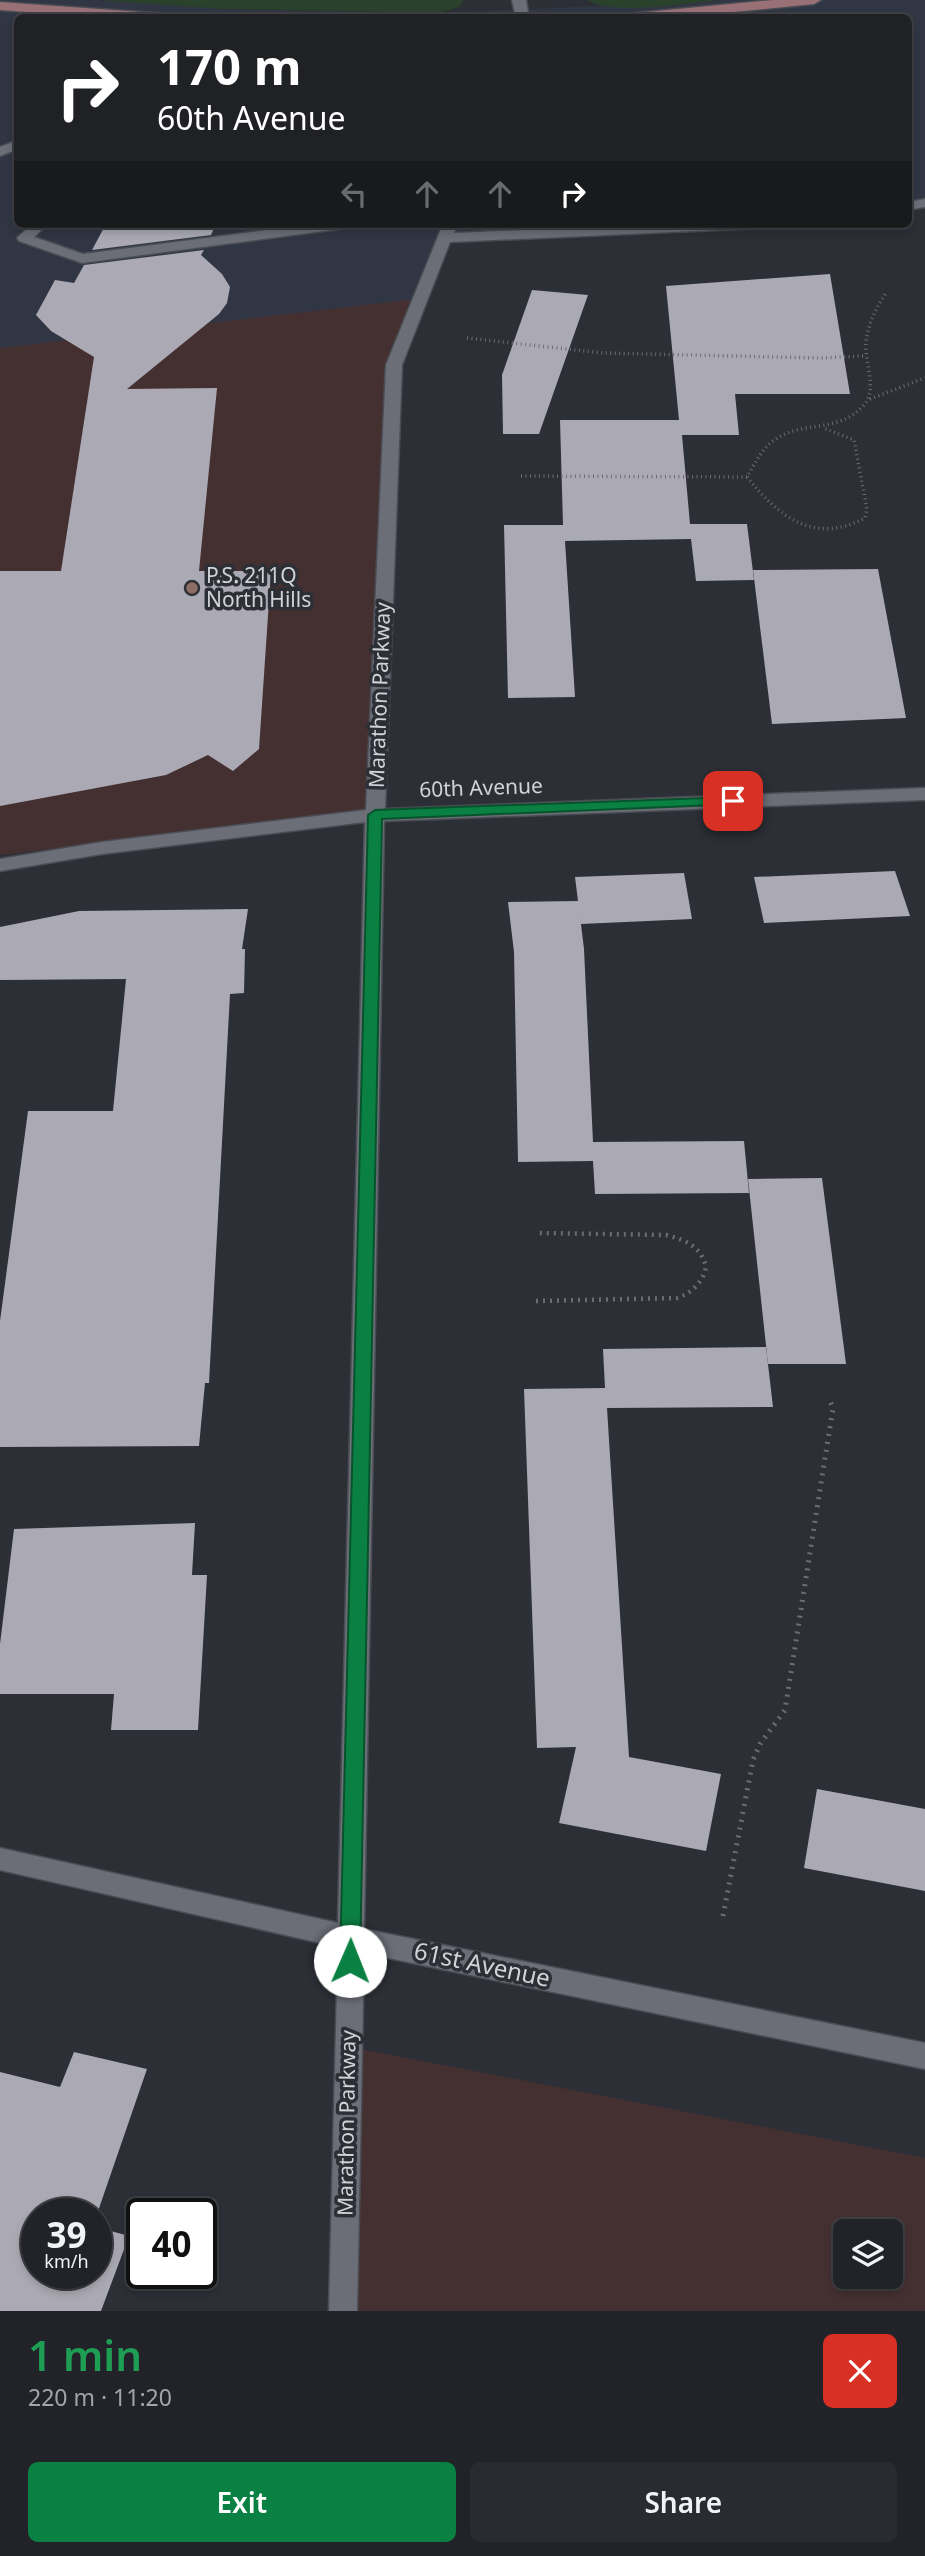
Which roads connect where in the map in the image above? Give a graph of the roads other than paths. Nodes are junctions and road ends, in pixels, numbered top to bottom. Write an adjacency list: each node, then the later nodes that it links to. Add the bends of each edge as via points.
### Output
1 (814, 0): 4 (main road)
2 (0, 6): 3 (main road)
3 (113, 14)
4 (667, 14)
5 (36, 228): 6 (street, via 24,238 82,259)
6 (317, 228)
7 (582, 228): 8 (street)
8 (448, 231): 10 (street, Marathon Parkway, via 394,365)
9 (925, 794): 10 (street, 60th Avenue)
10 (375, 815): 11 (street, 60th Avenue); 13 (street, Marathon Parkway)
11 (0, 865)
12 (0, 1859): 13 (street, 61st Avenue)
13 (350, 1938): 14 (street, 61st Avenue); 15 (street, Marathon Parkway)
14 (925, 2056)
15 (343, 2311)

